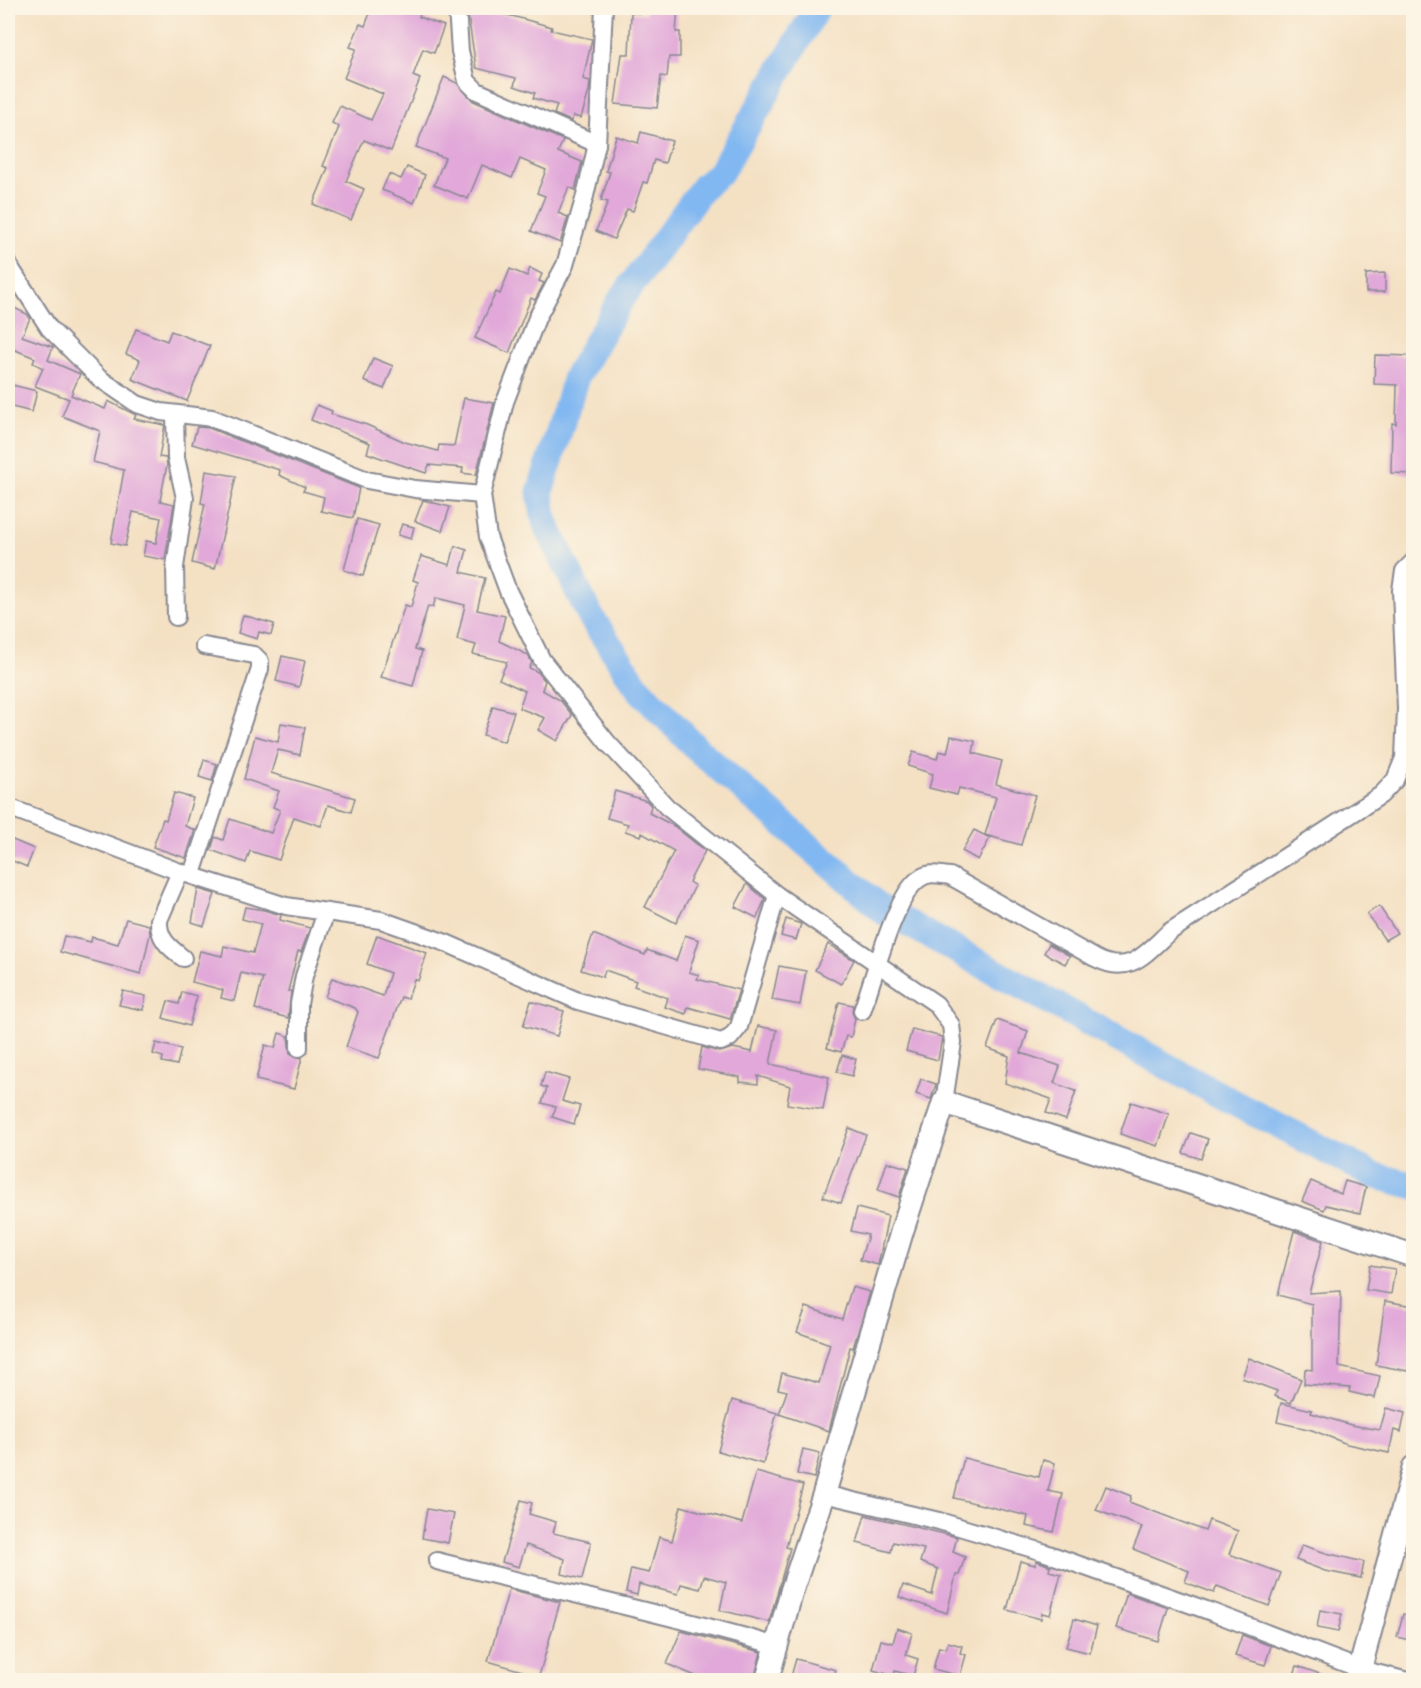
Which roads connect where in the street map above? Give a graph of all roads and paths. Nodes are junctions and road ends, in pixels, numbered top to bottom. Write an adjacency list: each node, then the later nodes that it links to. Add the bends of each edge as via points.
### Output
1 (457, 8): 3 (street, via 467,81 477,91)
2 (604, 8): 3 (street)
3 (597, 144): 6 (street, via 572,244 516,369)
4 (8, 264): 5 (street, via 49,328 99,378 137,404)
5 (175, 415): 6 (street, via 212,418 367,480); 8 (street, via 176,458 185,498 175,567)
6 (482, 495): 12 (street, via 488,537 542,660 607,742 667,807)
7 (1413, 561): 15 (street, via 1404,571 1401,590 1404,758 1395,780 1381,795 1220,897 1169,932 1138,960 1125,965 1110,966 950,876 930,873 908,890)
8 (176, 617)
9 (204, 646): 11 (street, via 254,655 260,669)
10 (8, 807): 11 (street)
11 (186, 873): 13 (street, via 286,906); 14 (street, via 158,927 162,941)
12 (777, 895): 13 (street, via 739,1027 721,1042 578,1001 446,943 381,920); 15 (street)
13 (326, 912): 17 (street, via 304,976 299,1004)
14 (183, 958)
15 (876, 964): 16 (street); 18 (street, via 936,1004 951,1024)
16 (862, 1011)
17 (299, 1048)
18 (944, 1102): 19 (street); 21 (street)
19 (1413, 1256)
20 (1413, 1467): 24 (street)
21 (824, 1494): 23 (street); 24 (street, via 939,1521 1043,1552 1209,1611)
22 (437, 1561): 23 (street, via 569,1595 685,1619)
23 (777, 1647): 25 (street)
24 (1359, 1675): 26 (street)
25 (767, 1680)
26 (1404, 1680)

